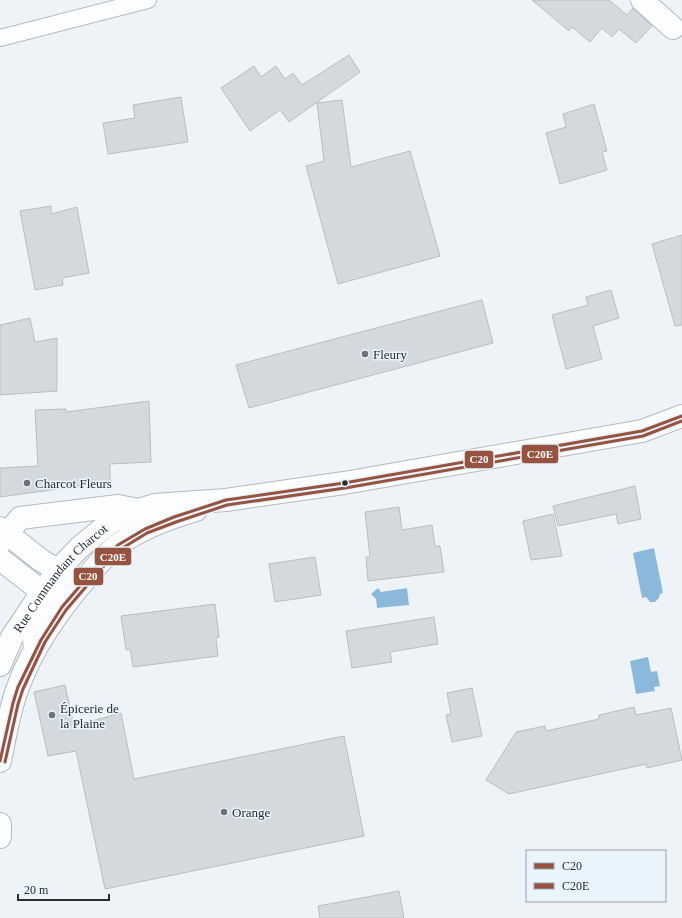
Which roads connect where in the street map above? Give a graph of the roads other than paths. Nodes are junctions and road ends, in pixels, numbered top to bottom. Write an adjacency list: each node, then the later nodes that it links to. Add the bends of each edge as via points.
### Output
1 (148, 0): 4 (lane)
2 (642, 0): 3 (main road)
3 (673, 28)
4 (0, 38)
5 (682, 416): 6 (main road, Rue Commandant Charcot, via 642,431 351,482)
6 (226, 500): 7 (main road, Rue Commandant Charcot, via 155,505); 11 (main road, Rue Commandant Charcot, via 145,528 118,545 98,565)
7 (139, 510): 8 (main road, Rue Commandant Charcot, via 118,506 20,518); 10 (main road, Rue Commandant Charcot, via 107,525 80,547)
8 (2, 535): 10 (main road)
9 (0, 559): 11 (main road)
10 (58, 570): 11 (main road, Rue Commandant Charcot)
11 (52, 600): 12 (main road, Rue Commandant Charcot, via 12,637); 13 (main road, Rue Commandant Charcot, via 35,650 18,687)
12 (0, 665)
13 (0, 761)
14 (0, 824): 15 (main road)
15 (0, 837)

